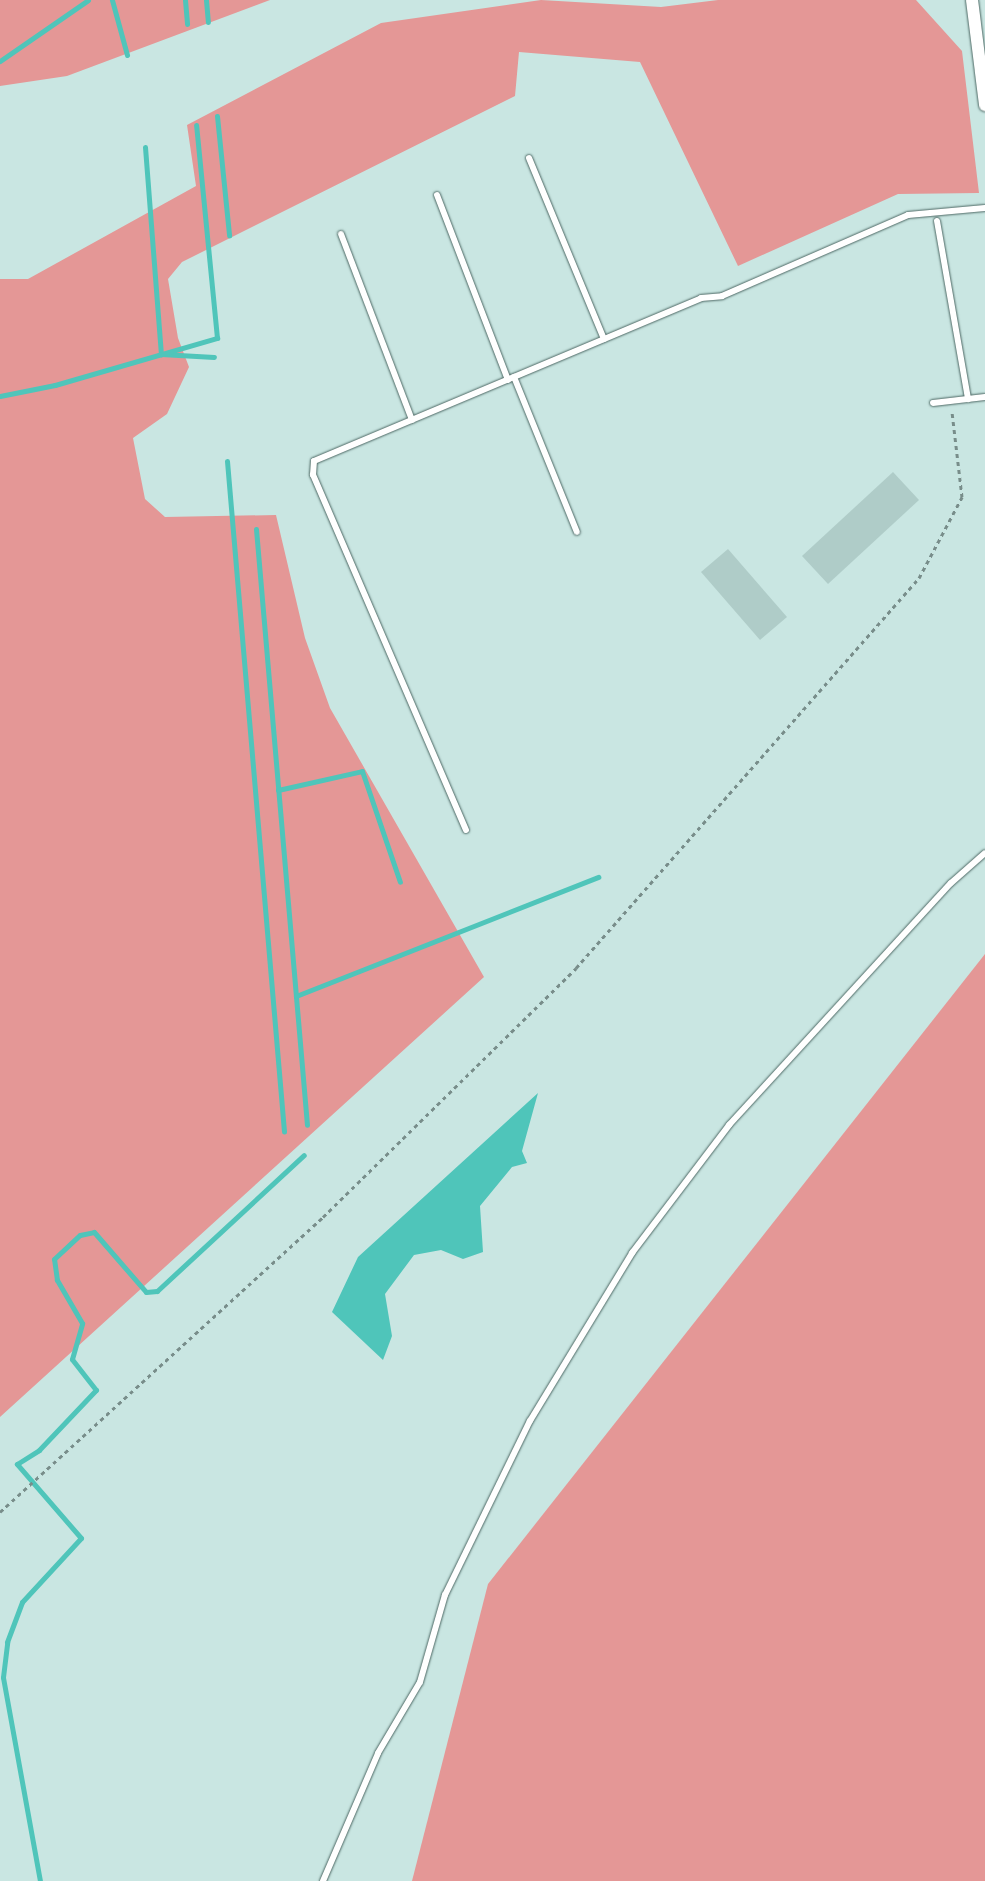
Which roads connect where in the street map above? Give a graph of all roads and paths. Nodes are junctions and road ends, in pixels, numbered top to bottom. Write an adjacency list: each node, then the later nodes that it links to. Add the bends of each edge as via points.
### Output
1 (972, 0): 2 (street)
2 (985, 105)
3 (529, 158): 8 (lane)
4 (436, 195): 9 (lane)
5 (985, 208): 8 (lane, via 908,214 722,296 701,298)
6 (938, 221): 11 (lane)
7 (341, 234): 14 (lane)
8 (604, 339): 9 (lane)
9 (511, 378): 14 (lane); 15 (lane)
10 (985, 397): 11 (lane)
11 (968, 399): 12 (lane)
12 (951, 401): 13 (lane); 18 (path, via 962,497 919,578 576,968 323,1217)
13 (933, 403)
14 (412, 420): 16 (lane, via 314,461 312,475)
15 (577, 532)
16 (466, 830)
17 (985, 853): 19 (lane, via 951,882 729,1125 632,1254 530,1421 445,1595 420,1682 378,1753)
18 (0, 1512)
19 (323, 1881)

